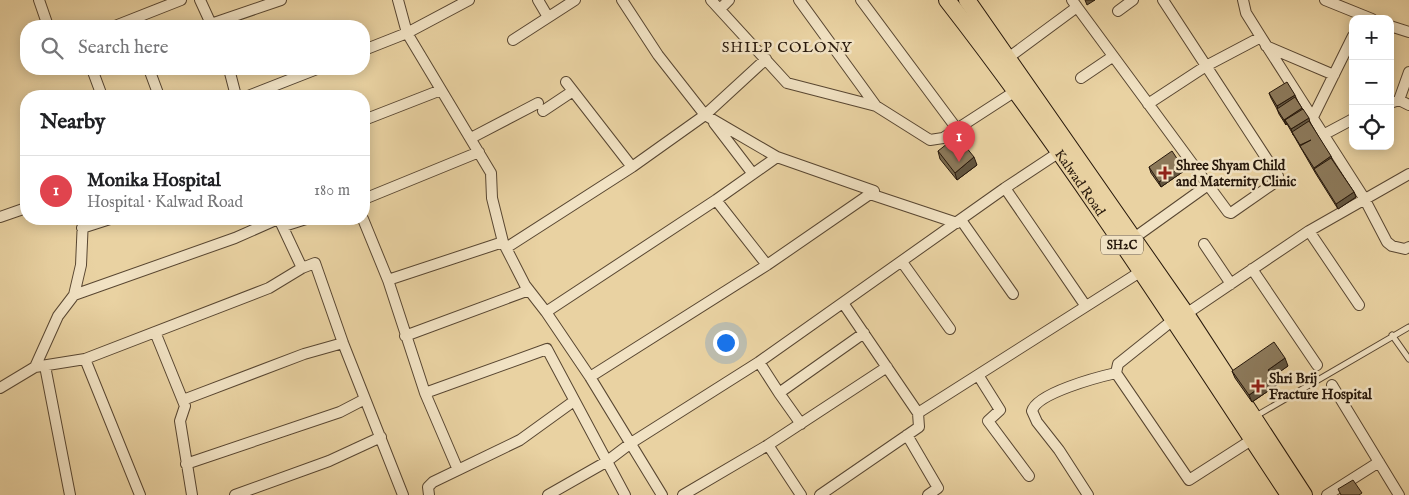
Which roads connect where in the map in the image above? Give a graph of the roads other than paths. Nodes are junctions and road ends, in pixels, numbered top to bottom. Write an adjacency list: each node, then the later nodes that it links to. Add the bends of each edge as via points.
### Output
1 (39, 0): 27 (street)
2 (181, 0): 28 (street)
3 (200, 0): 29 (street)
4 (281, 0): 30 (street)
5 (398, 0): 33 (street)
6 (469, 0): 33 (street)
7 (538, 0): 26 (street)
8 (574, 0): 26 (street)
9 (622, 0): 61 (street, via 658,55)
10 (712, 0): 22 (street)
11 (729, 0): 22 (street)
12 (799, 0): 59 (street)
13 (861, 0): 65 (street)
14 (947, 0): 56 (main road, Kalwad Road / SH2C)
15 (1133, 0): 23 (street)
16 (1162, 0): 41 (street)
17 (1243, 0): 35 (street, via 1246,13)
18 (1325, 0): 24 (street)
19 (1347, 0): 24 (street)
20 (968, 1): 39 (main road, Kalwad Road / SH2C)
21 (1075, 3): 38 (street); 39 (street)
22 (721, 8): 40 (street)
23 (1118, 11)
24 (1352, 11): 25 (street)
25 (1359, 15)
26 (548, 17): 34 (street)
27 (46, 20)
28 (140, 20)
29 (210, 20)
30 (226, 20)
31 (1394, 27): 32 (street)
32 (1409, 32)
33 (407, 33): 37 (street); 54 (street)
34 (513, 40)
35 (1263, 41): 41 (street); 47 (street); 63 (street)
36 (1349, 44): 47 (street)
37 (370, 48)
38 (1112, 57): 48 (street); 58 (street)
39 (1008, 58): 88 (main road, Kalwad Road / SH2C)
40 (766, 59): 59 (street, via 787,83); 61 (street)
41 (1206, 66): 58 (street); 74 (street, via 1278,176 1276,181 1230,213)
42 (1409, 72): 57 (street)
43 (94, 75): 50 (street)
44 (152, 75): 51 (street)
45 (230, 75): 52 (street)
46 (302, 75): 53 (street)
47 (1334, 75): 63 (street)
48 (1082, 78)
49 (566, 82): 55 (street)
50 (100, 90)
51 (157, 90)
52 (234, 90)
53 (263, 90)
54 (441, 90): 62 (street); 67 (street)
55 (573, 91): 67 (street); 71 (street)
56 (1014, 92): 65 (street); 69 (main road, Kalwad Road / SH2C)
57 (1394, 102): 60 (street)
58 (1148, 104): 74 (street)
59 (876, 106): 65 (street, via 930,140 943,138)
60 (1409, 106)
61 (708, 117): 70 (street); 71 (street); 72 (street)
62 (370, 118)
63 (1312, 119): 66 (street)
64 (1349, 121): 66 (street)
65 (957, 129)
66 (1323, 135): 78 (street)
67 (471, 138): 68 (street)
68 (480, 152): 77 (street); 90 (street, via 491,173 492,198)
69 (1058, 153): 75 (street); 96 (main road, Kalwad Road / SH2C)
70 (777, 157): 72 (street); 76 (street, via 874,192)
71 (632, 167): 90 (street)
72 (753, 174): 79 (street)
73 (1409, 174): 78 (street)
74 (1208, 185): 88 (street)
75 (1005, 188): 82 (street); 103 (street)
76 (870, 194): 82 (street); 93 (street)
77 (370, 197)
78 (1364, 198): 87 (street); 91 (street, via 1387,242 1405,249)
79 (716, 200): 93 (street); 105 (street)
80 (20, 210): 81 (street)
81 (0, 217)
82 (959, 221): 92 (street); 100 (street)
83 (82, 225): 101 (street, via 81,265)
84 (269, 225): 101 (street)
85 (282, 225): 94 (street)
86 (365, 225): 97 (street)
87 (1309, 231): 95 (street); 104 (street)
88 (1134, 238): 106 (main road, Kalwad Road / SH2C)
89 (1204, 244): 98 (street)
90 (505, 245): 97 (street); 99 (street)
91 (1409, 247)
92 (902, 262): 102 (street); 108 (street)
93 (767, 265): 122 (street)
94 (302, 268): 109 (street, via 269,288); 113 (street, via 315,263)
95 (1252, 269): 98 (street); 117 (street)
96 (1140, 272): 103 (street); 106 (main road, Kalwad Road / SH2C)
97 (388, 280): 112 (street)
98 (1231, 284): 106 (street)
99 (529, 290): 105 (street); 112 (street)
100 (1014, 294)
101 (74, 295): 118 (street, via 58,316)
102 (843, 303): 110 (street); 116 (street)
103 (1085, 305): 121 (street)
104 (1358, 305)
105 (546, 312): 122 (street)
106 (1180, 317): 120 (street, via 1118,364); 131 (main road, Kalwad Road / SH2C); 135 (main road, Kalwad Road / SH2C)
107 (1409, 326): 111 (lane)
108 (950, 329)
109 (155, 332): 114 (street); 128 (street)
110 (864, 333): 119 (street); 126 (street)
111 (1392, 335): 115 (lane); 131 (lane)
112 (405, 336): 125 (street)
113 (344, 343): 127 (street); 128 (street, via 304,354)
114 (85, 359): 118 (street); 144 (street)
115 (1409, 359)
116 (759, 362): 126 (street); 136 (street)
117 (1317, 365)
118 (40, 367): 124 (street); 143 (street)
119 (887, 367): 130 (street); 132 (street)
120 (1116, 373): 135 (street, via 1189,480); 156 (street, via 1095,377 1042,398 1033,406 1037,422)
121 (978, 375): 130 (street); 142 (street, via 1000,410 988,421)
122 (590, 377): 136 (street)
123 (1332, 385): 139 (street)
124 (0, 388)
125 (425, 393): 129 (street, via 547,349); 141 (street)
126 (779, 393): 132 (street)
127 (365, 399): 134 (street); 140 (street, via 340,412)
128 (183, 400): 140 (street, via 185,406 180,422)
129 (574, 401): 138 (street); 141 (street, via 520,440)
130 (918, 412): 133 (street, via 919,427)
131 (1254, 418): 158 (main road, Kalwad Road / SH2C)
132 (801, 424): 137 (street)
133 (907, 435): 154 (street); 155 (street, via 938,488)
134 (380, 437): 146 (street, via 329,460); 147 (street)
135 (1253, 440): 157 (main road, Kalwad Road / SH2C)
136 (631, 443): 138 (street); 151 (street)
137 (768, 445): 152 (street); 153 (street)
138 (606, 462): 149 (street); 150 (street)
139 (1379, 462): 159 (street); 160 (street)
140 (186, 464): 145 (street)
141 (458, 470): 148 (street, via 430,484)
142 (1029, 476)
143 (70, 495)
144 (140, 495)
145 (192, 495)
146 (234, 495)
147 (403, 495)
148 (429, 495)
149 (548, 495)
150 (625, 495)
151 (662, 495)
152 (683, 495)
153 (801, 495)
154 (820, 495)
155 (928, 495)
156 (1088, 495)
157 (1289, 495)
158 (1304, 495)
159 (1327, 495)
160 (1399, 495)

